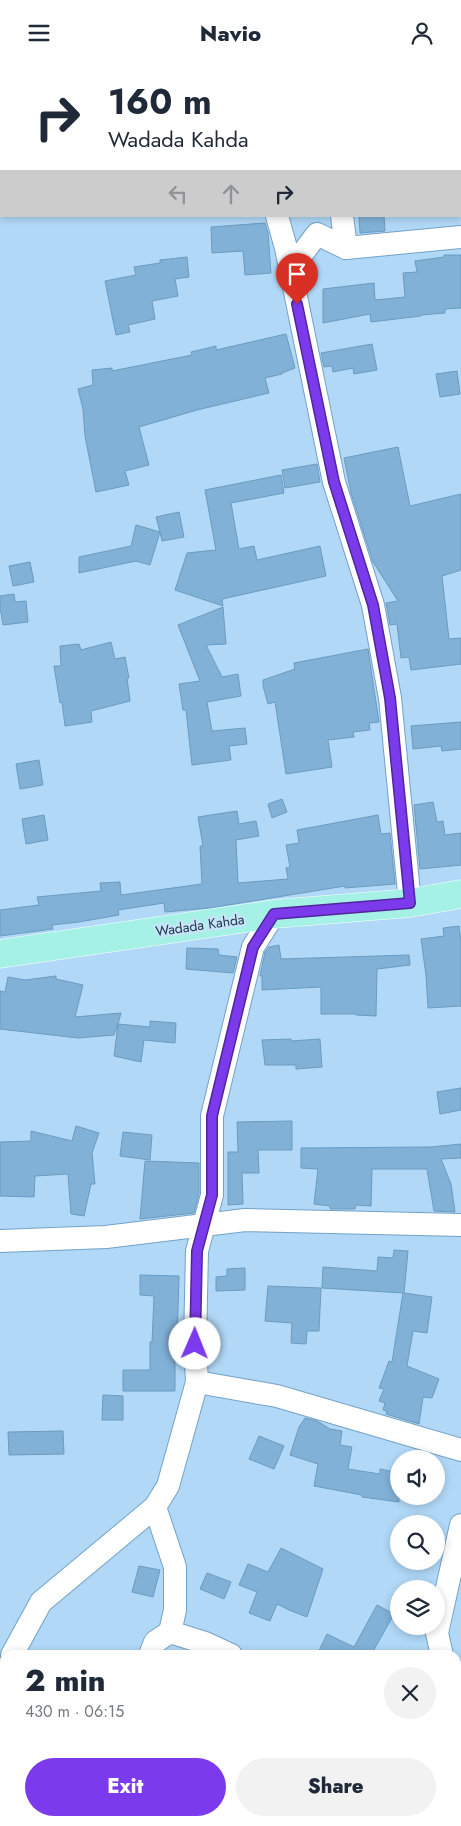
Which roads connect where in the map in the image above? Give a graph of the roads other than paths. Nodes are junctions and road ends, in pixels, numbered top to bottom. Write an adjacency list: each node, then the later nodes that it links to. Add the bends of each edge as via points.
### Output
1 (277, 217): 5 (street)
2 (342, 217): 4 (street)
3 (461, 237): 4 (street)
4 (346, 248): 5 (street, via 316,234)
5 (290, 270): 7 (street, via 334,482 373,605 390,698)
6 (461, 895): 7 (main road, Wadada Kahda)
7 (410, 903): 8 (main road, Wadada Kahda)
8 (274, 914): 9 (main road, Wadada Kahda); 11 (street, via 253,947 212,1116 212,1195)
9 (0, 954)
10 (461, 1225): 11 (street, via 245,1221)
11 (204, 1226): 12 (street, via 106,1237); 13 (street, via 197,1251)
12 (0, 1241)
13 (197, 1381): 14 (street, via 278,1396); 15 (street, via 168,1486)
14 (461, 1450)
15 (155, 1507): 17 (street, via 175,1567 175,1610); 18 (street, via 41,1602)
16 (461, 1525): 21 (street, via 437,1633)
17 (170, 1632): 19 (street, via 156,1641); 20 (street)
18 (15, 1650)
19 (152, 1650)
20 (220, 1650)
21 (441, 1650)

